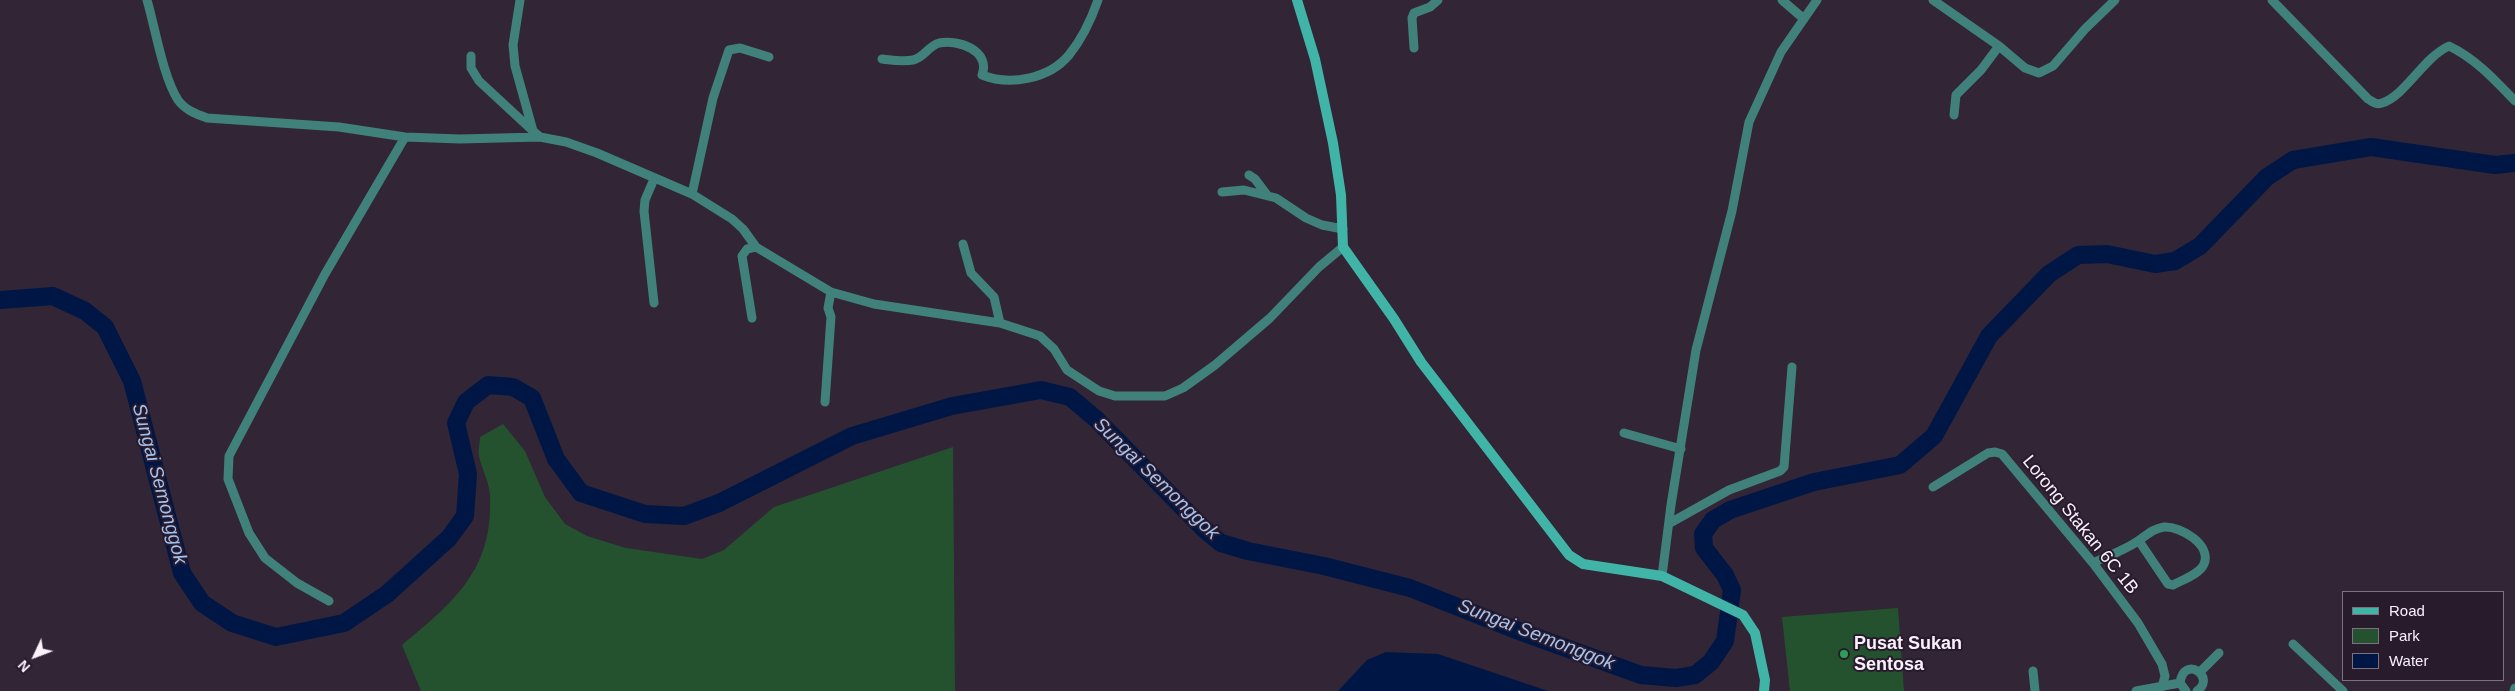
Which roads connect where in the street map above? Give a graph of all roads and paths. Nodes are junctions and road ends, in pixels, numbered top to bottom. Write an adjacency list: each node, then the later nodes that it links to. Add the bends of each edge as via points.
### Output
1 (147, 0): 20 (street, via 170,83 179,100 192,112 207,118 339,127)
2 (520, 0): 19 (street, via 513,44 515,66)
3 (1098, 0): 16 (street, via 1089,25 1068,56 1046,72 1025,79 1003,81 982,75 985,68 982,56 974,49 951,44 938,43 912,60)
4 (1297, 0): 26 (main road, via 1315,59 1333,144)
5 (1438, 0): 13 (street, via 1414,14)
6 (1782, 0): 11 (street)
7 (1818, 0): 11 (street)
8 (1933, 0): 12 (street)
9 (2115, 0): 12 (street, via 2053,66 2039,73 2025,68)
10 (2272, 0): 17 (street, via 2376,104 2392,97 2437,52 2449,46 2466,54)
11 (1804, 19): 37 (street, via 1781,52 1749,122 1732,211 1696,350)
12 (2000, 46): 18 (street, via 1956,95)
13 (1414, 48)
14 (471, 56): 19 (street, via 471,68 479,81)
15 (769, 57): 24 (street, via 740,48 729,50 713,98)
16 (882, 59)
17 (2515, 101)
18 (1954, 115)
19 (536, 134): 20 (street, via 460,139); 22 (street, via 597,152)
20 (405, 137): 43 (street, via 325,274 229,456 228,479 248,533 265,558 297,583)
21 (1249, 175): 25 (street)
22 (654, 179): 24 (street); 31 (street, via 644,211)
23 (1222, 192): 25 (street, via 1244,190)
24 (692, 194): 28 (street, via 732,219)
25 (1267, 195): 26 (street, via 1306,218)
26 (1343, 229): 29 (main road)
27 (963, 244): 33 (street, via 971,273 994,297)
28 (756, 247): 30 (street); 32 (street, via 747,249 742,256)
29 (1343, 247): 33 (street, via 1216,365 1183,388 1165,396 1115,396 1099,391 1067,370 1054,349 1040,336); 42 (main road, via 1421,362 1569,555 1583,564)
30 (831, 292): 33 (street, via 874,304); 35 (street)
31 (654, 303)
32 (752, 318)
33 (1000, 322)
34 (1792, 368): 39 (street, via 1784,467 1780,472 1729,490)
35 (825, 402)
36 (1624, 433): 37 (street)
37 (1681, 449): 39 (street, via 1670,505)
38 (1933, 487): 41 (street, Lorong Stakan 6C 1B, via 1988,453 2002,454)
39 (1670, 523): 42 (street)
40 (2139, 541): 40 (street, via 2152,530 2166,527 2181,530 2194,538 2205,553 2204,563 2199,570 2173,585 2168,584); 41 (street)
41 (2093, 563): 49 (street, Lorong Stakan 6C 1B, via 2138,623 2162,664 2165,676)
42 (1662, 576): 50 (main road, via 1743,615 1755,634)
43 (330, 601)
44 (2293, 644): 55 (street)
45 (2219, 653): 47 (street)
46 (2033, 671): 51 (street)
47 (2200, 672): 48 (street, via 2186,670); 54 (street, via 2203,684)
48 (2180, 683): 49 (street); 53 (street)
49 (2162, 687): 52 (street)
50 (1764, 691)
51 (2035, 691)
52 (2136, 691)
53 (2186, 691)
54 (2197, 691)
55 (2343, 691)

